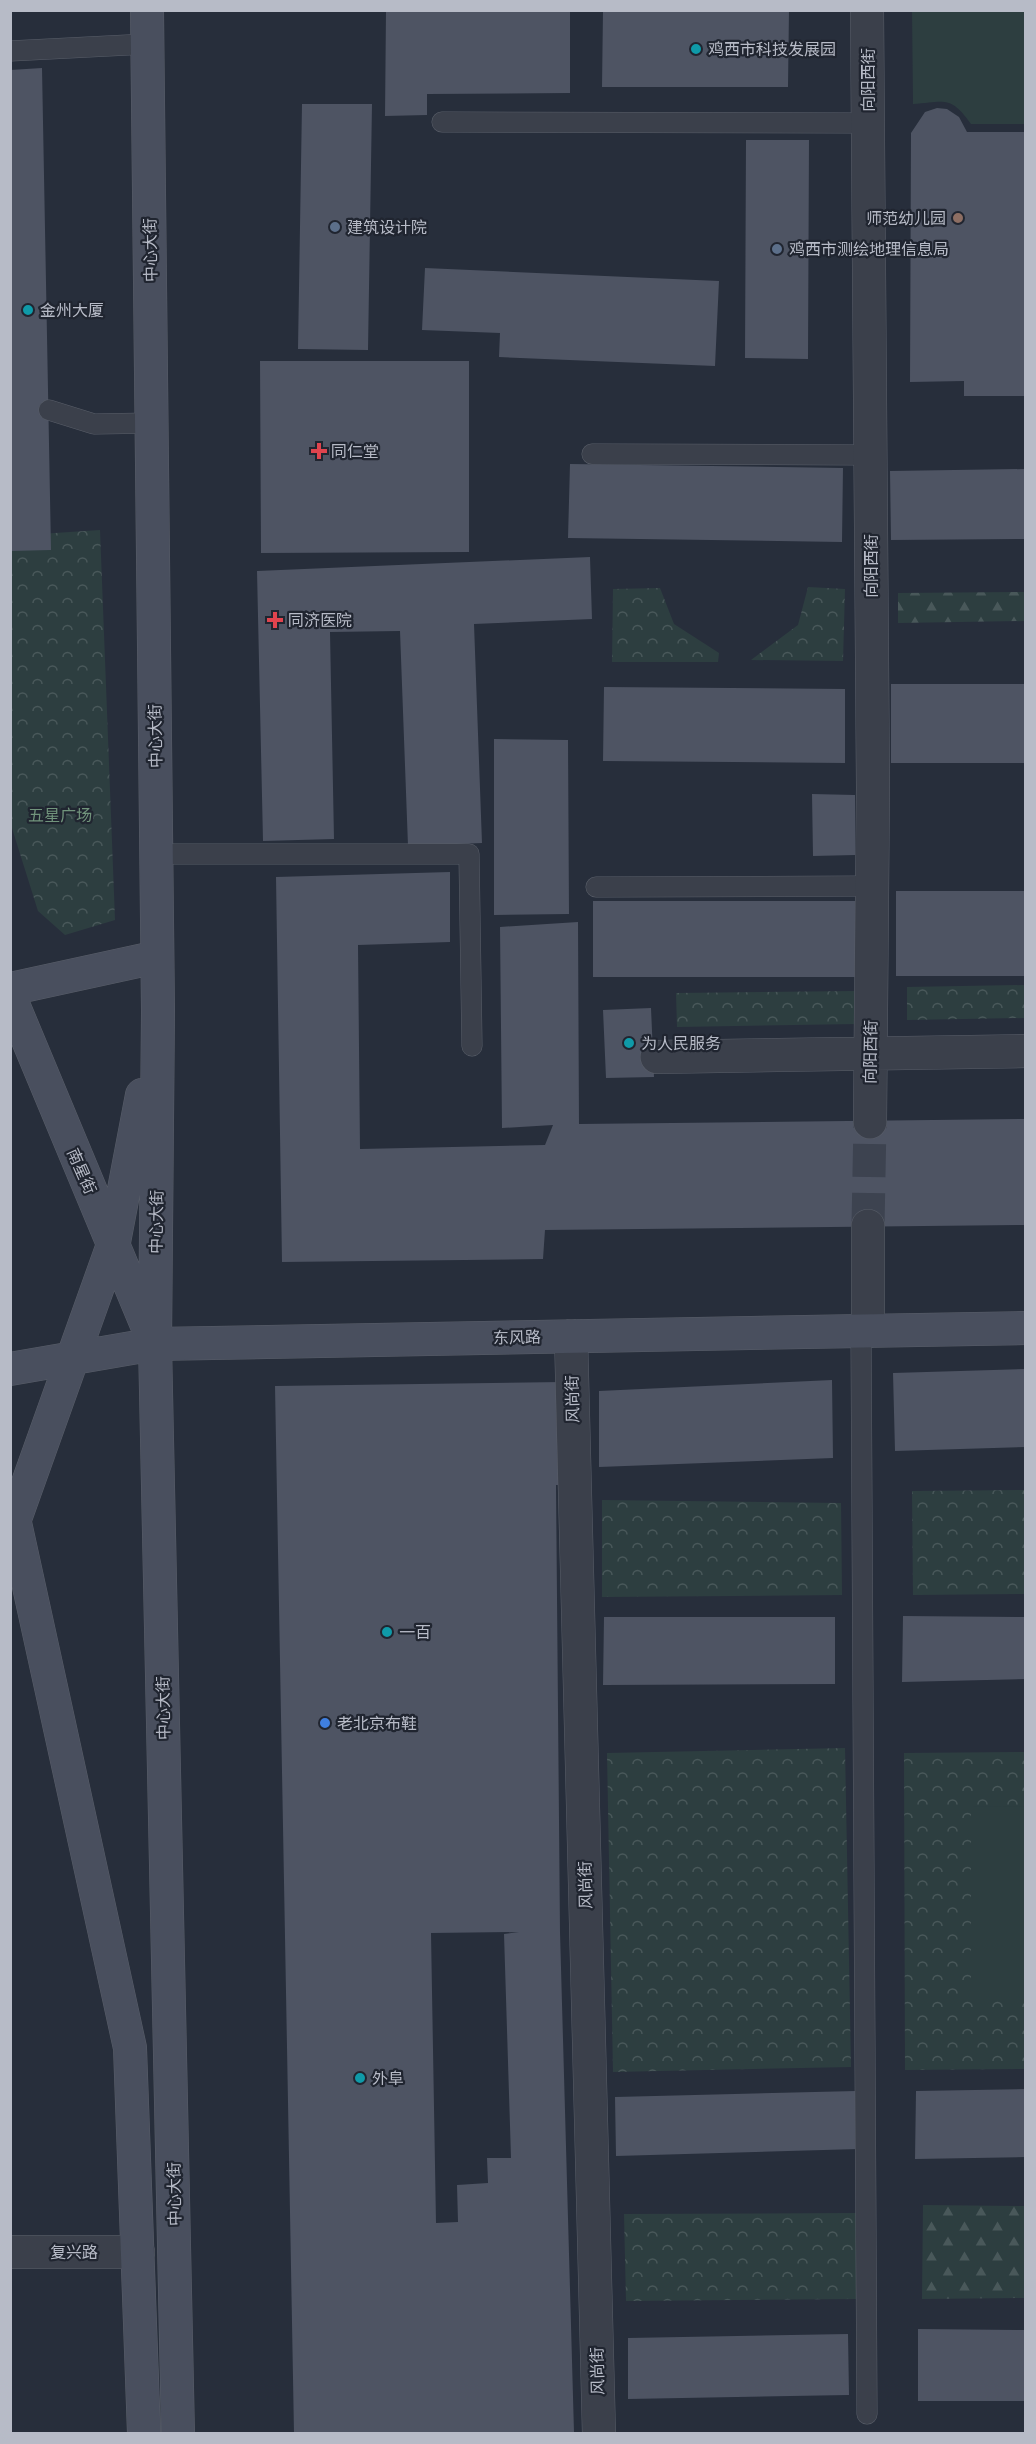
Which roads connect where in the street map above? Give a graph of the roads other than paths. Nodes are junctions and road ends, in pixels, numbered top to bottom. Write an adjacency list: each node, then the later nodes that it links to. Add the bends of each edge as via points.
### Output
1 (147, 10): 3 (street, 中心大街)
2 (867, 10): 6 (street, 向阳西街)
3 (147, 44): 4 (lane); 8 (street, 中心大街)
4 (10, 51)
5 (442, 122): 6 (lane)
6 (868, 123): 10 (street, 向阳西街)
7 (49, 410): 8 (lane, via 94,424)
8 (152, 423): 11 (street, 中心大街)
9 (592, 454): 10 (lane)
10 (870, 455): 12 (street, 向阳西街)
11 (156, 854): 14 (street, 中心大街); 18 (lane, via 469,854)
12 (872, 886): 13 (lane); 20 (street, 向阳西街)
13 (596, 887)
14 (158, 957): 15 (street); 17 (street, 中心大街)
15 (10, 989)
16 (10, 997): 24 (street, 南星街)
17 (158, 1011): 24 (street); 28 (street, 中心大街)
18 (472, 1046)
19 (1026, 1051): 20 (street)
20 (870, 1052): 21 (street); 22 (street, 向阳西街)
21 (657, 1057)
22 (870, 1122)
23 (868, 1226): 26 (street)
24 (114, 1242): 28 (street, 南星街); 29 (street)
25 (1026, 1328): 26 (street, 东风路)
26 (864, 1331): 27 (street, 东风路); 34 (lane)
27 (571, 1336): 28 (street, 东风路); 37 (street, 风尚街)
28 (155, 1344): 29 (street, 东风路); 36 (street, 中心大街)
29 (72, 1358): 30 (street, 东风路); 31 (street)
30 (10, 1370)
31 (13, 1510): 33 (street, via 130,2048)
32 (10, 2252): 33 (street, 复兴路)
33 (138, 2252): 35 (street)
34 (867, 2414)
35 (144, 2433)
36 (178, 2433)
37 (599, 2433)

